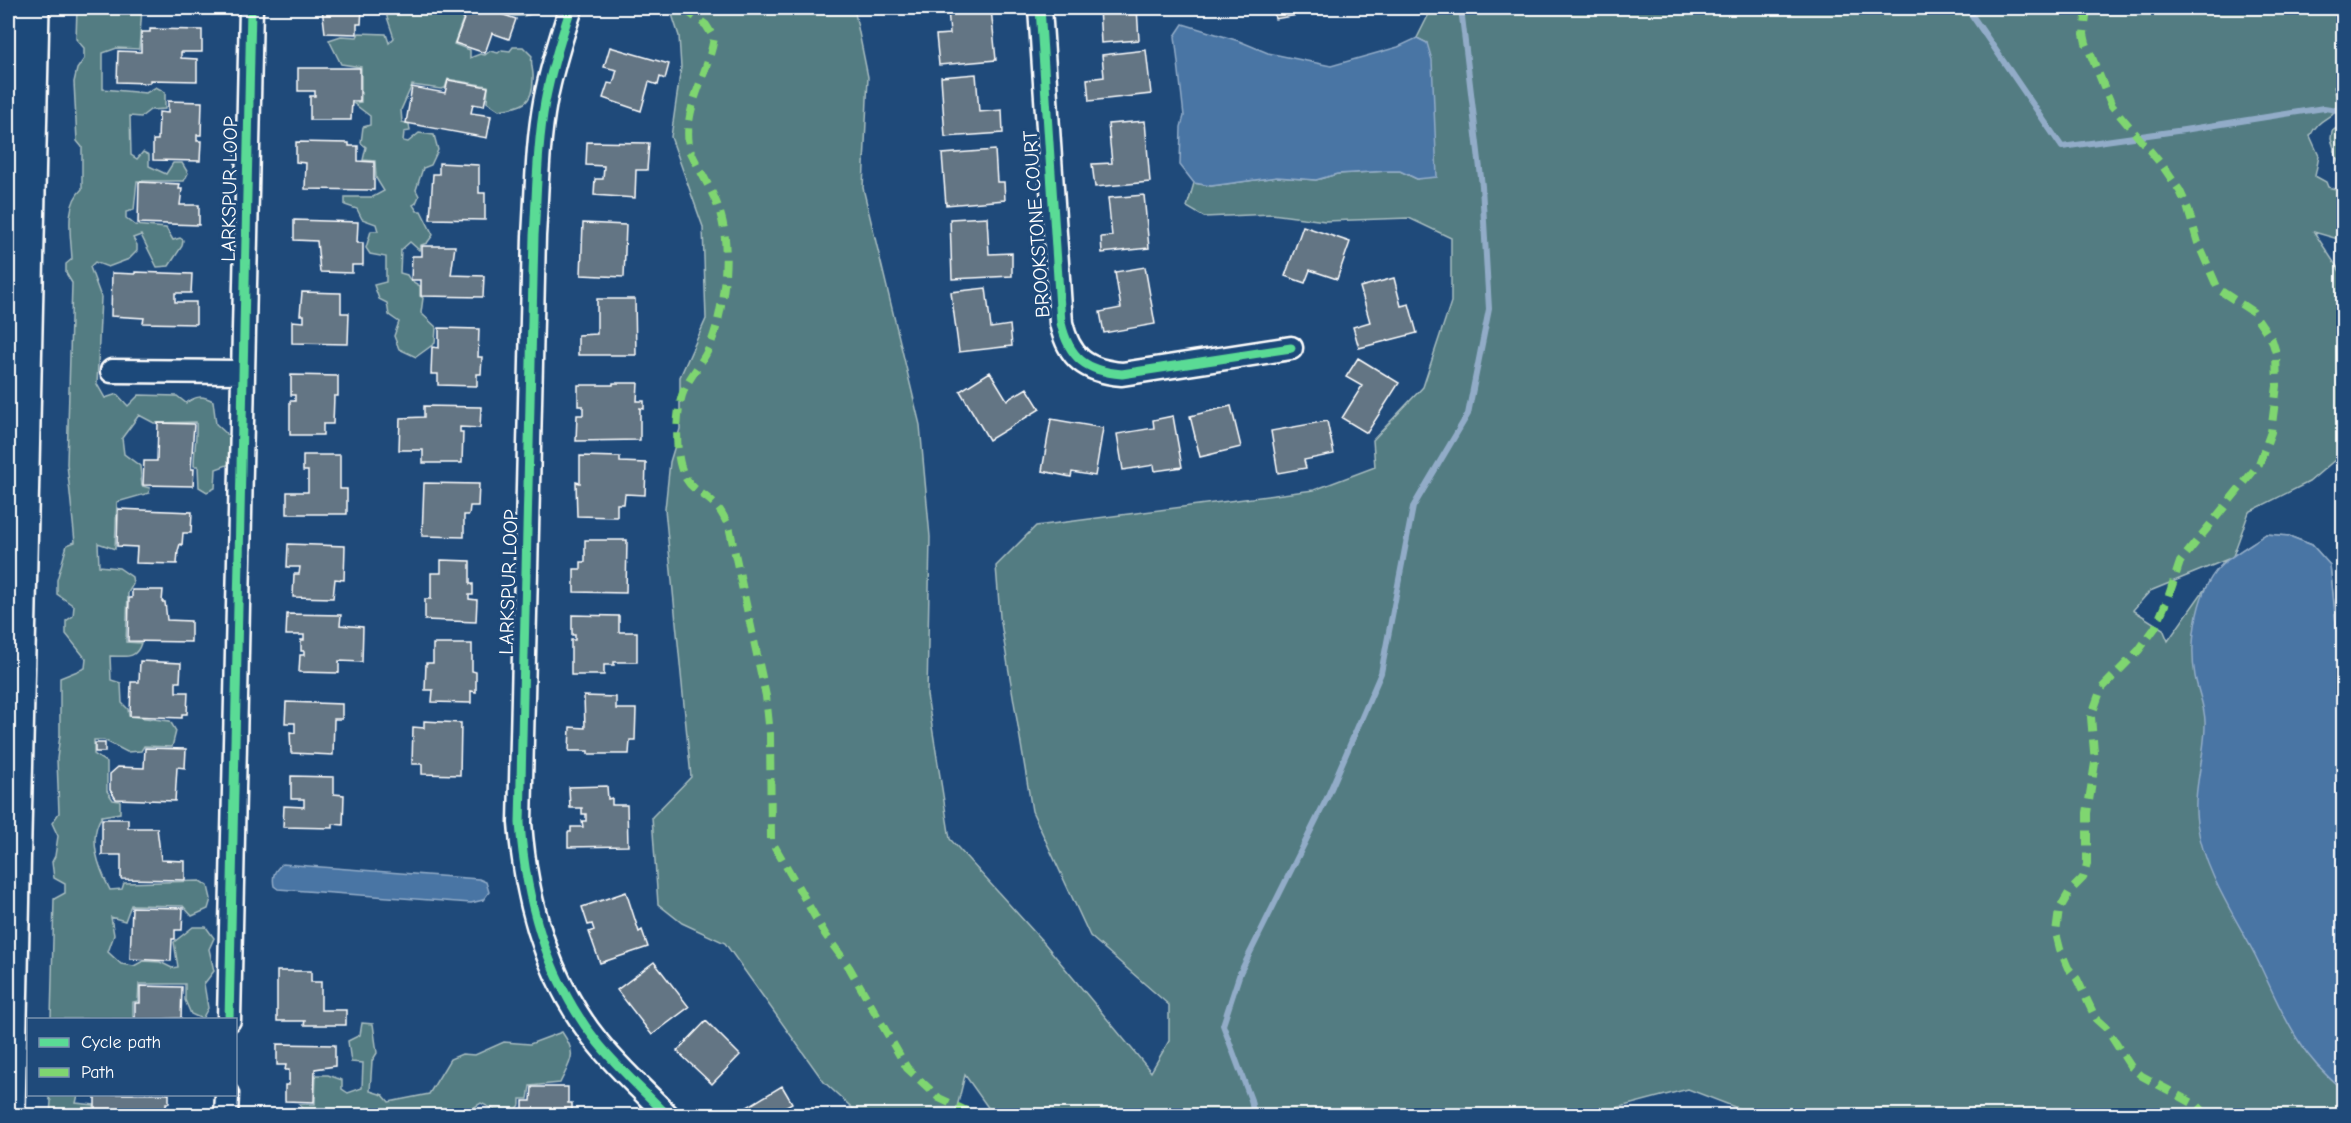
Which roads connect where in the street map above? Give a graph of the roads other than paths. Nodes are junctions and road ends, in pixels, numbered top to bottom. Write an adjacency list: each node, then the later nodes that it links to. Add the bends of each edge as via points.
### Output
1 (32, 8): 10 (main road)
2 (251, 8): 7 (street, LARKSPUR LOOP)
3 (571, 8): 11 (street, LARKSPUR LOOP, via 545,102 534,236 521,800 523,857 537,925 573,1008)
4 (1040, 8): 5 (street, BROOKSTONE COURT, via 1060,323 1074,355 1088,366 1122,374)
5 (1291, 348)
6 (112, 371): 7 (street)
7 (243, 372): 8 (street, LARKSPUR LOOP)
8 (229, 1018)
9 (227, 1096): 12 (street)
10 (8, 1109)
11 (658, 1112)
12 (226, 1116)

